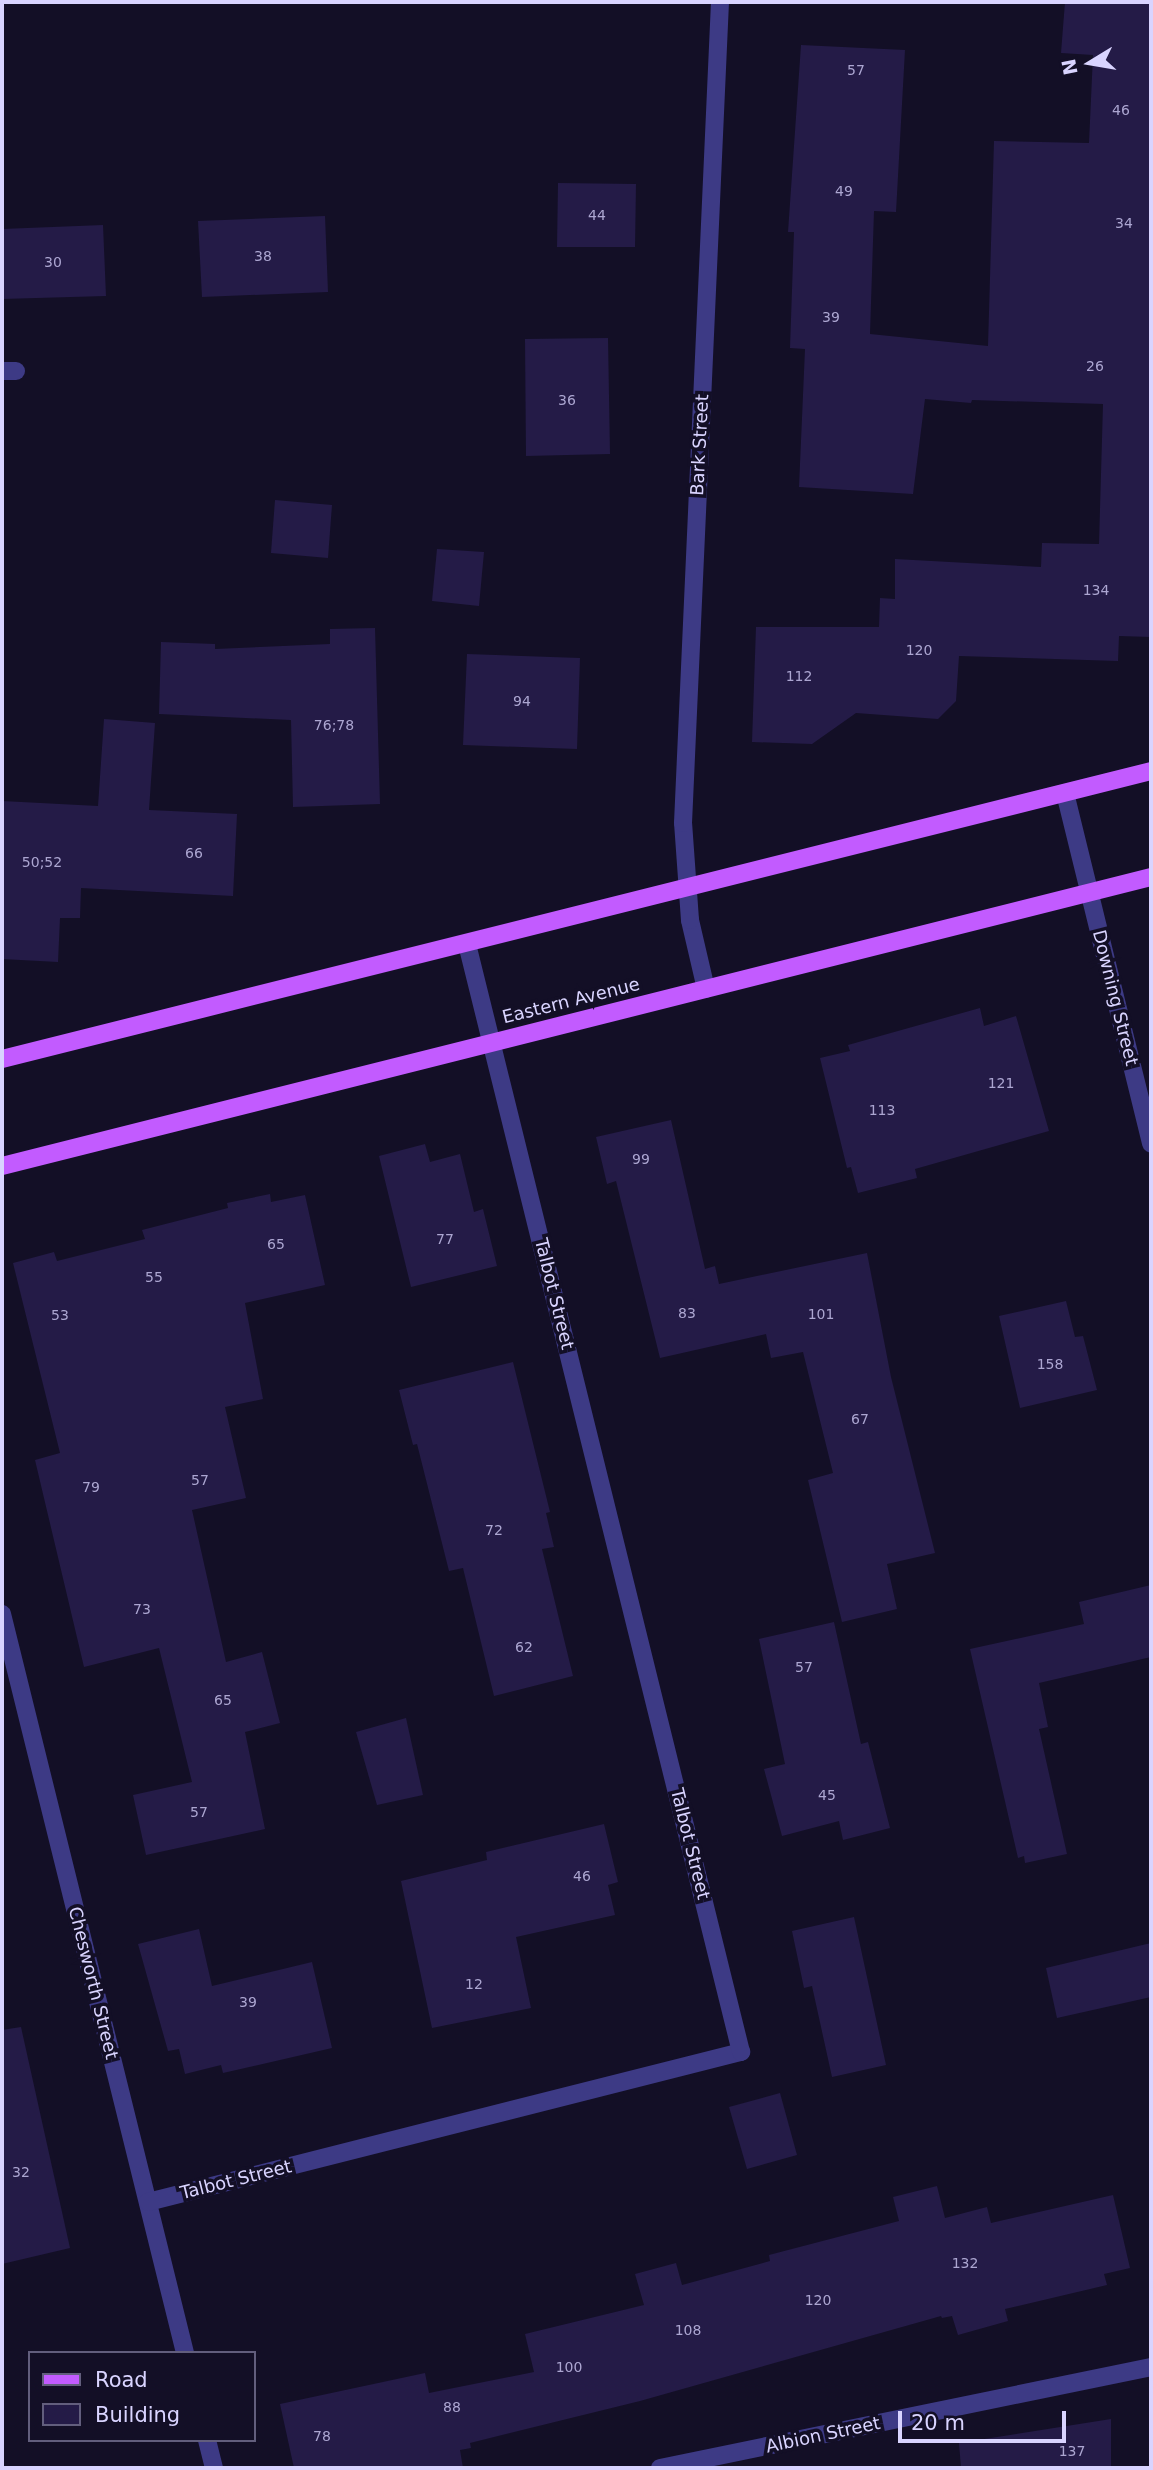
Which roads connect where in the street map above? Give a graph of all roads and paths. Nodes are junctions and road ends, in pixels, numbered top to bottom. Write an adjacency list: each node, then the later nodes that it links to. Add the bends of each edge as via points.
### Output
1 (720, 2): 5 (street, Bark Street, via 684,793)
2 (1151, 771): 3 (main road)
3 (1065, 793): 5 (main road); 6 (street, Downing Street)
4 (1151, 877): 6 (main road, Eastern Avenue)
5 (686, 888): 7 (main road); 8 (street, Bark Street)
6 (1089, 893): 8 (main road, Eastern Avenue); 11 (street, Downing Street)
7 (467, 944): 9 (street); 10 (main road)
8 (706, 989): 9 (main road, Eastern Avenue)
9 (492, 1043): 12 (main road, Eastern Avenue); 14 (street, Talbot Street, via 741,2052)
10 (2, 1059)
11 (1151, 1144)
12 (2, 1166)
13 (2, 1614): 14 (street, Chesworth Street)
14 (148, 2202): 15 (street, Chesworth Street)
15 (185, 2351)
16 (1151, 2367): 19 (street, Albion Street)
17 (208, 2442): 18 (street)
18 (214, 2468)
19 (664, 2468)

